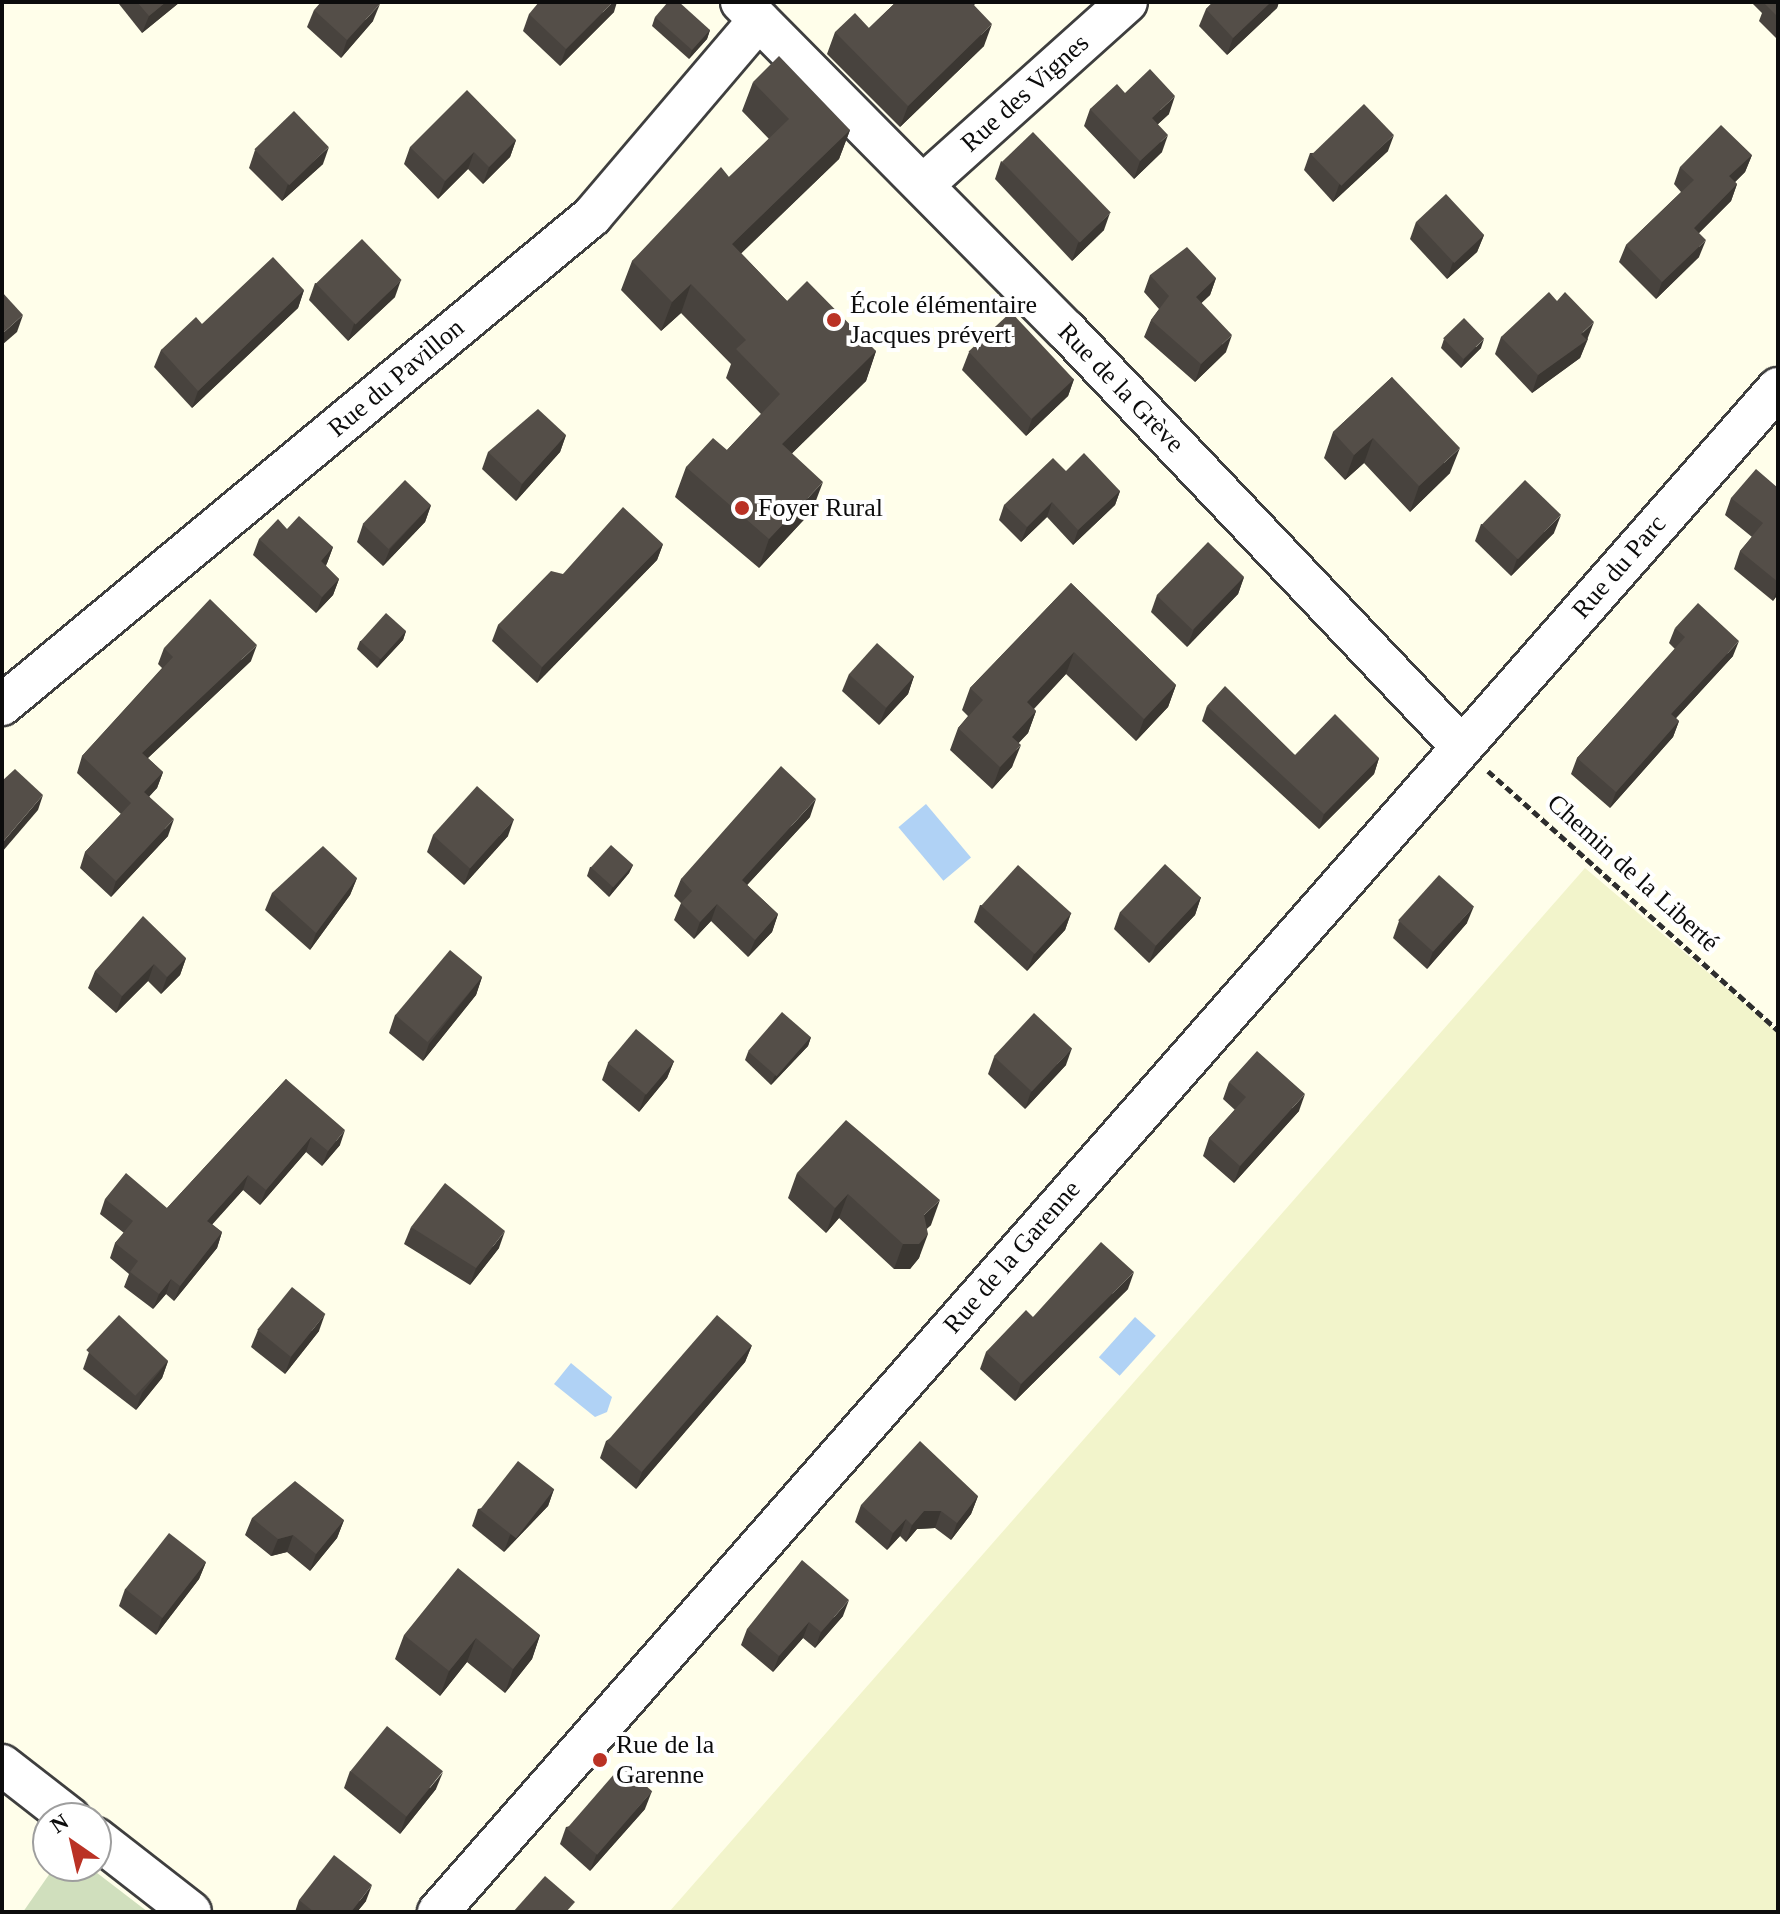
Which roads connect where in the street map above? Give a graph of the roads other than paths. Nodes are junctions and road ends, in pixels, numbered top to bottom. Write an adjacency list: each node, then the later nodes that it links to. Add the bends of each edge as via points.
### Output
1 (1127, 2): 3 (street, Rue des Vignes)
2 (750, 11): 3 (street, Rue de la Grève); 5 (street, Rue du Pavillon, via 592,216)
3 (923, 185): 6 (street, Rue de la Grève)
4 (1778, 388): 6 (street, Rue du Parc)
5 (2, 705)
6 (1461, 746): 11 (street, Rue de la Garenne)
7 (2, 1765): 8 (street)
8 (49, 1802)
9 (112, 1850): 10 (street)
10 (191, 1912)
11 (438, 1912)

